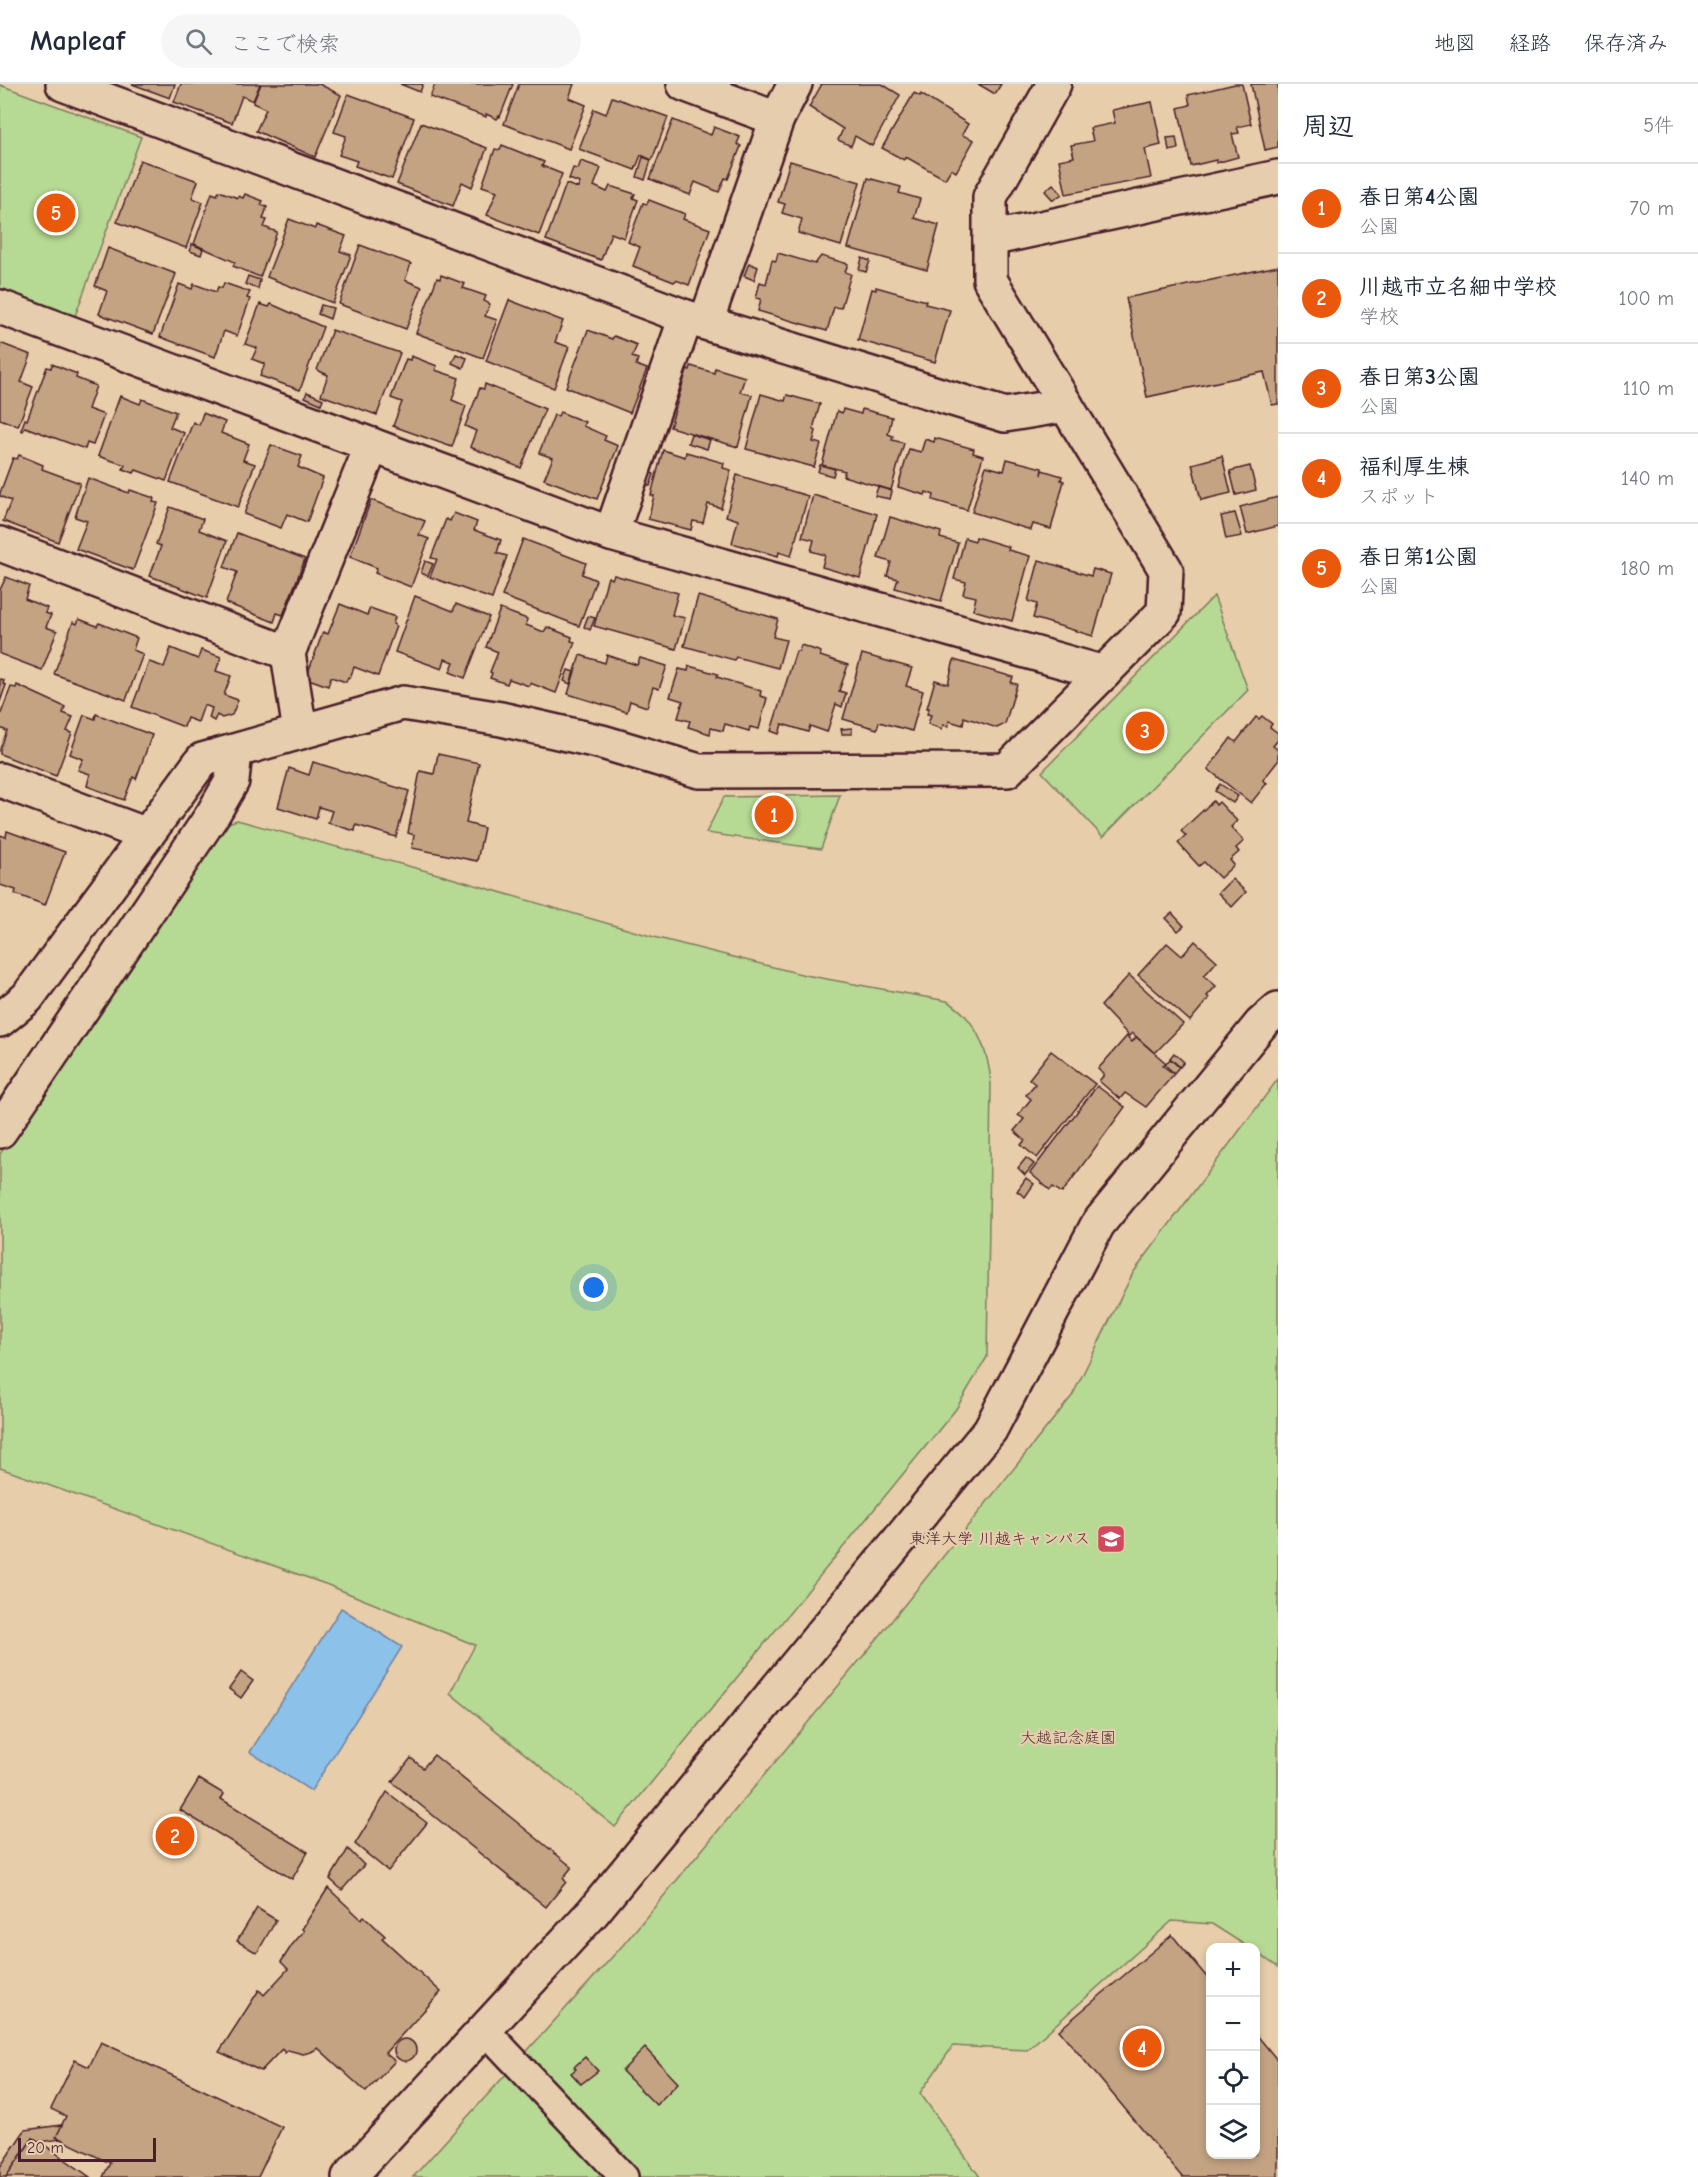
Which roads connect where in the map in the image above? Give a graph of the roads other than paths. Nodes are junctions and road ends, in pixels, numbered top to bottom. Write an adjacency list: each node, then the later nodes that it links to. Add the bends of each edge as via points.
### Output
1 (63, 84): 9 (street)
2 (684, 84): 5 (street)
3 (795, 84): 5 (street)
4 (1054, 84): 7 (street, via 990,197)
5 (777, 119): 9 (street)
6 (1278, 177): 7 (street)
7 (990, 239): 10 (street, via 990,280)
8 (0, 307): 11 (street)
9 (696, 320): 10 (street, via 1005,416); 12 (street)
10 (1066, 405): 15 (street, via 1166,570 1164,612)
11 (372, 445): 12 (street); 14 (street)
12 (611, 534): 15 (street)
13 (0, 544): 14 (street)
14 (288, 653): 16 (street)
15 (1104, 673): 16 (street, via 1007,770 699,771 501,719 403,703)
16 (300, 732): 17 (street)
17 (235, 751): 19 (street, via 202,760); 22 (street, via 232,781 213,814)
18 (0, 780): 19 (street)
19 (147, 835): 21 (street, via 27,998)
20 (1278, 1010): 23 (street, via 1261,1024 1098,1224 990,1430 593,1912)
21 (0, 1020)
22 (0, 1131)
23 (485, 2030): 24 (street); 25 (lane)
24 (349, 2177)
25 (624, 2177)

